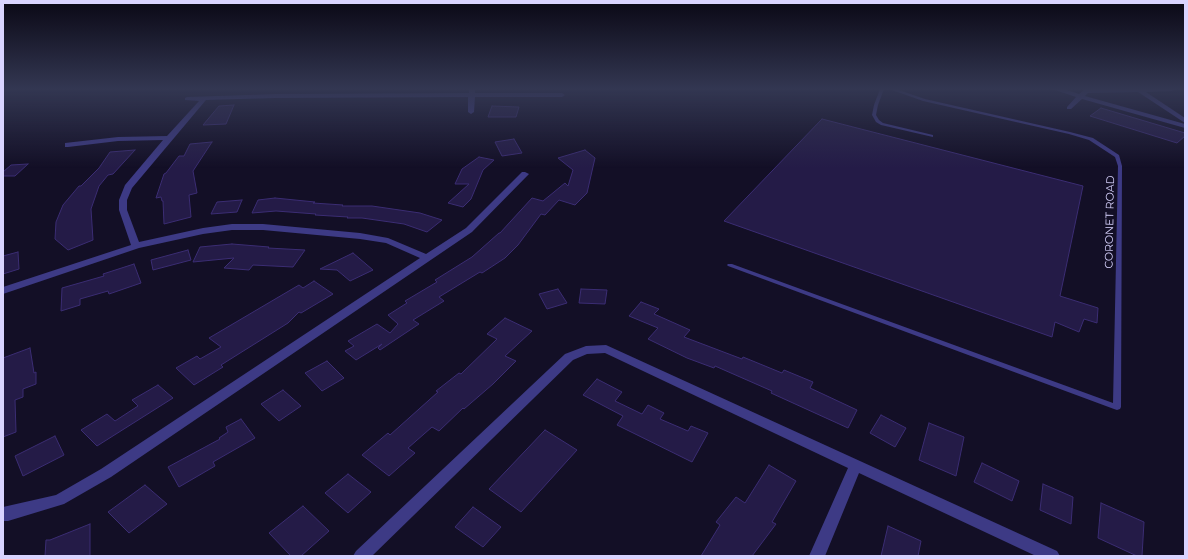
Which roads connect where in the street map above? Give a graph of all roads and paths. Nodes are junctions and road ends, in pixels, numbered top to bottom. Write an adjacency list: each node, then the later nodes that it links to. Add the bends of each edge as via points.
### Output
1 (190, 115): 9 (street)
2 (874, 115): 8 (lane, via 882,124)
3 (991, 115): 14 (lane, CORONET ROAD, via 1091,139 1117,156 1120,166 1117,407)
4 (1146, 115): 7 (street)
5 (1176, 115): 6 (street)
6 (1185, 121)
7 (1185, 126)
8 (931, 136)
9 (169, 138): 10 (street, via 118,139); 12 (street, via 128,187 123,200 123,210)
10 (68, 145)
11 (525, 174): 13 (street, via 469,230)
12 (136, 246): 13 (street, via 203,231 232,227 263,227 388,241); 15 (street)
13 (427, 258): 17 (street, via 106,473 59,500)
14 (730, 265)
15 (3, 291)
16 (856, 465): 18 (street, via 606,349 586,350 569,357); 19 (street); 20 (street)
17 (3, 514)
18 (361, 556)
19 (817, 556)
20 (1052, 556)

